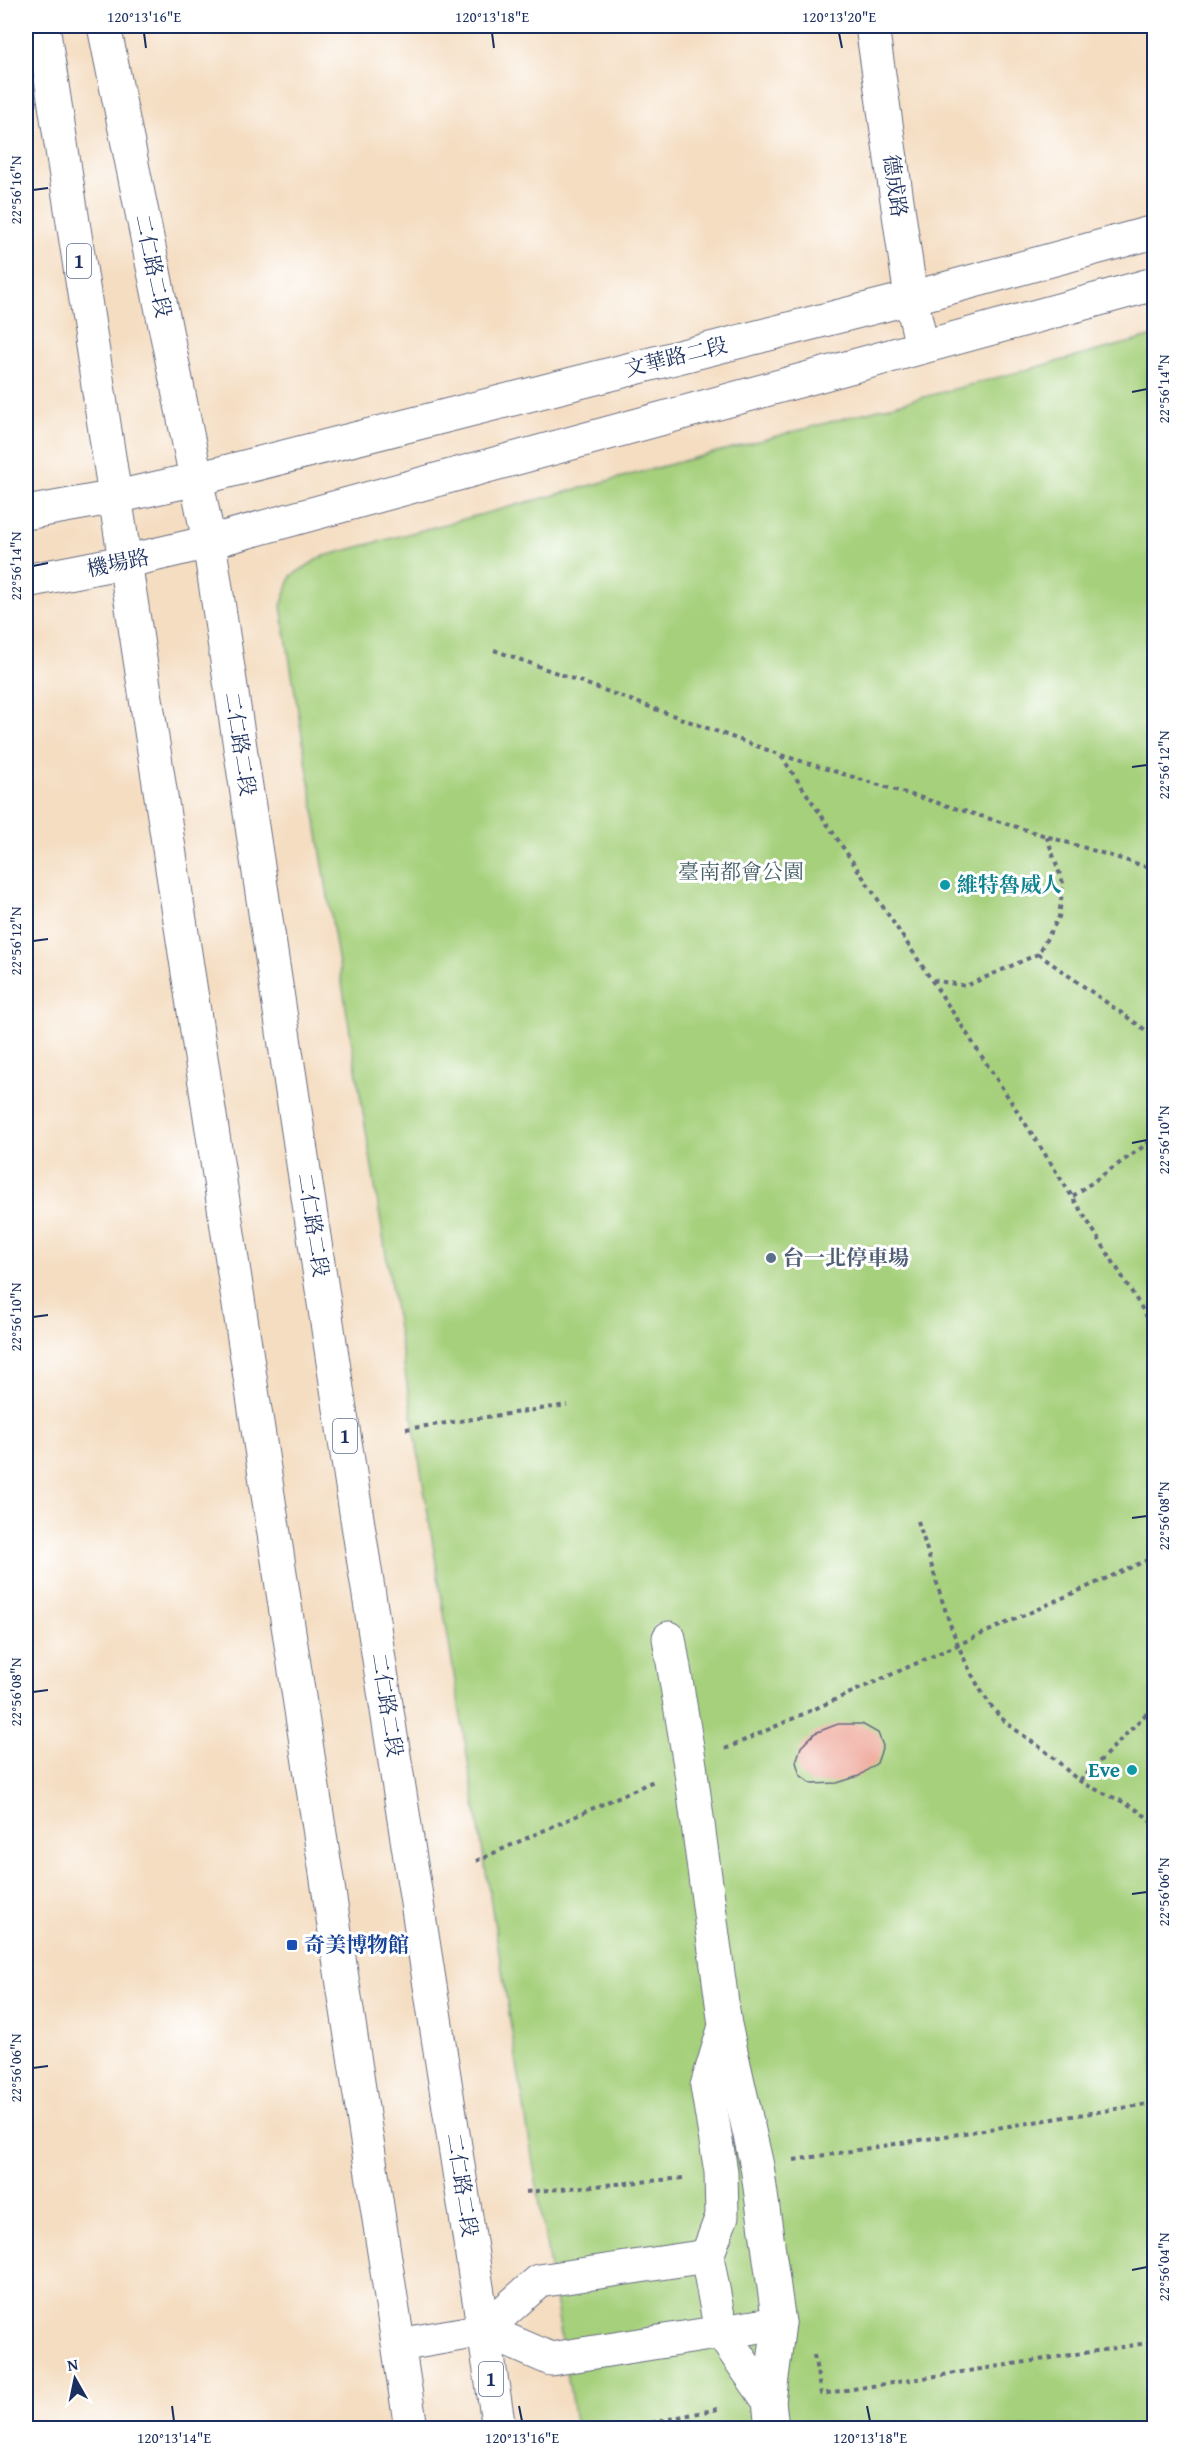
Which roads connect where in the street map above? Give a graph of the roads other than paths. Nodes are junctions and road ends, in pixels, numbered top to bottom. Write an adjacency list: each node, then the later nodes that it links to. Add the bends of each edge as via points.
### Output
1 (43, 26): 9 (main road, 1)
2 (104, 26): 8 (main road, 二仁路二段 / 1)
3 (872, 26): 6 (main road, 德成路)
4 (1155, 232): 6 (main road, 文華路二段)
5 (1155, 284): 7 (main road)
6 (911, 298): 7 (main road, 德成路); 8 (main road, 文華路二段)
7 (922, 346): 11 (main road)
8 (197, 479): 9 (main road); 11 (main road, 二仁路二段 / 1)
9 (116, 497): 10 (main road); 12 (main road, 1)
10 (26, 513)
11 (209, 542): 12 (main road, 機場路); 18 (main road, 二仁路二段 / 1)
12 (124, 562): 13 (main road, 機場路); 20 (main road, 1)
13 (26, 581)
14 (669, 1638): 15 (main road)
15 (725, 2025): 16 (main road, via 707,2086 721,2172 722,2216); 17 (main road, via 758,2166)
16 (707, 2256): 18 (main road, via 539,2281); 19 (main road)
17 (779, 2323): 19 (main road); 21 (main road)
18 (484, 2330): 19 (main road, via 551,2359); 20 (main road); 23 (main road, 二仁路二段 / 1)
19 (721, 2332): 21 (main road)
20 (399, 2346): 22 (main road, 1)
21 (770, 2415)
22 (411, 2428)
23 (499, 2428)

